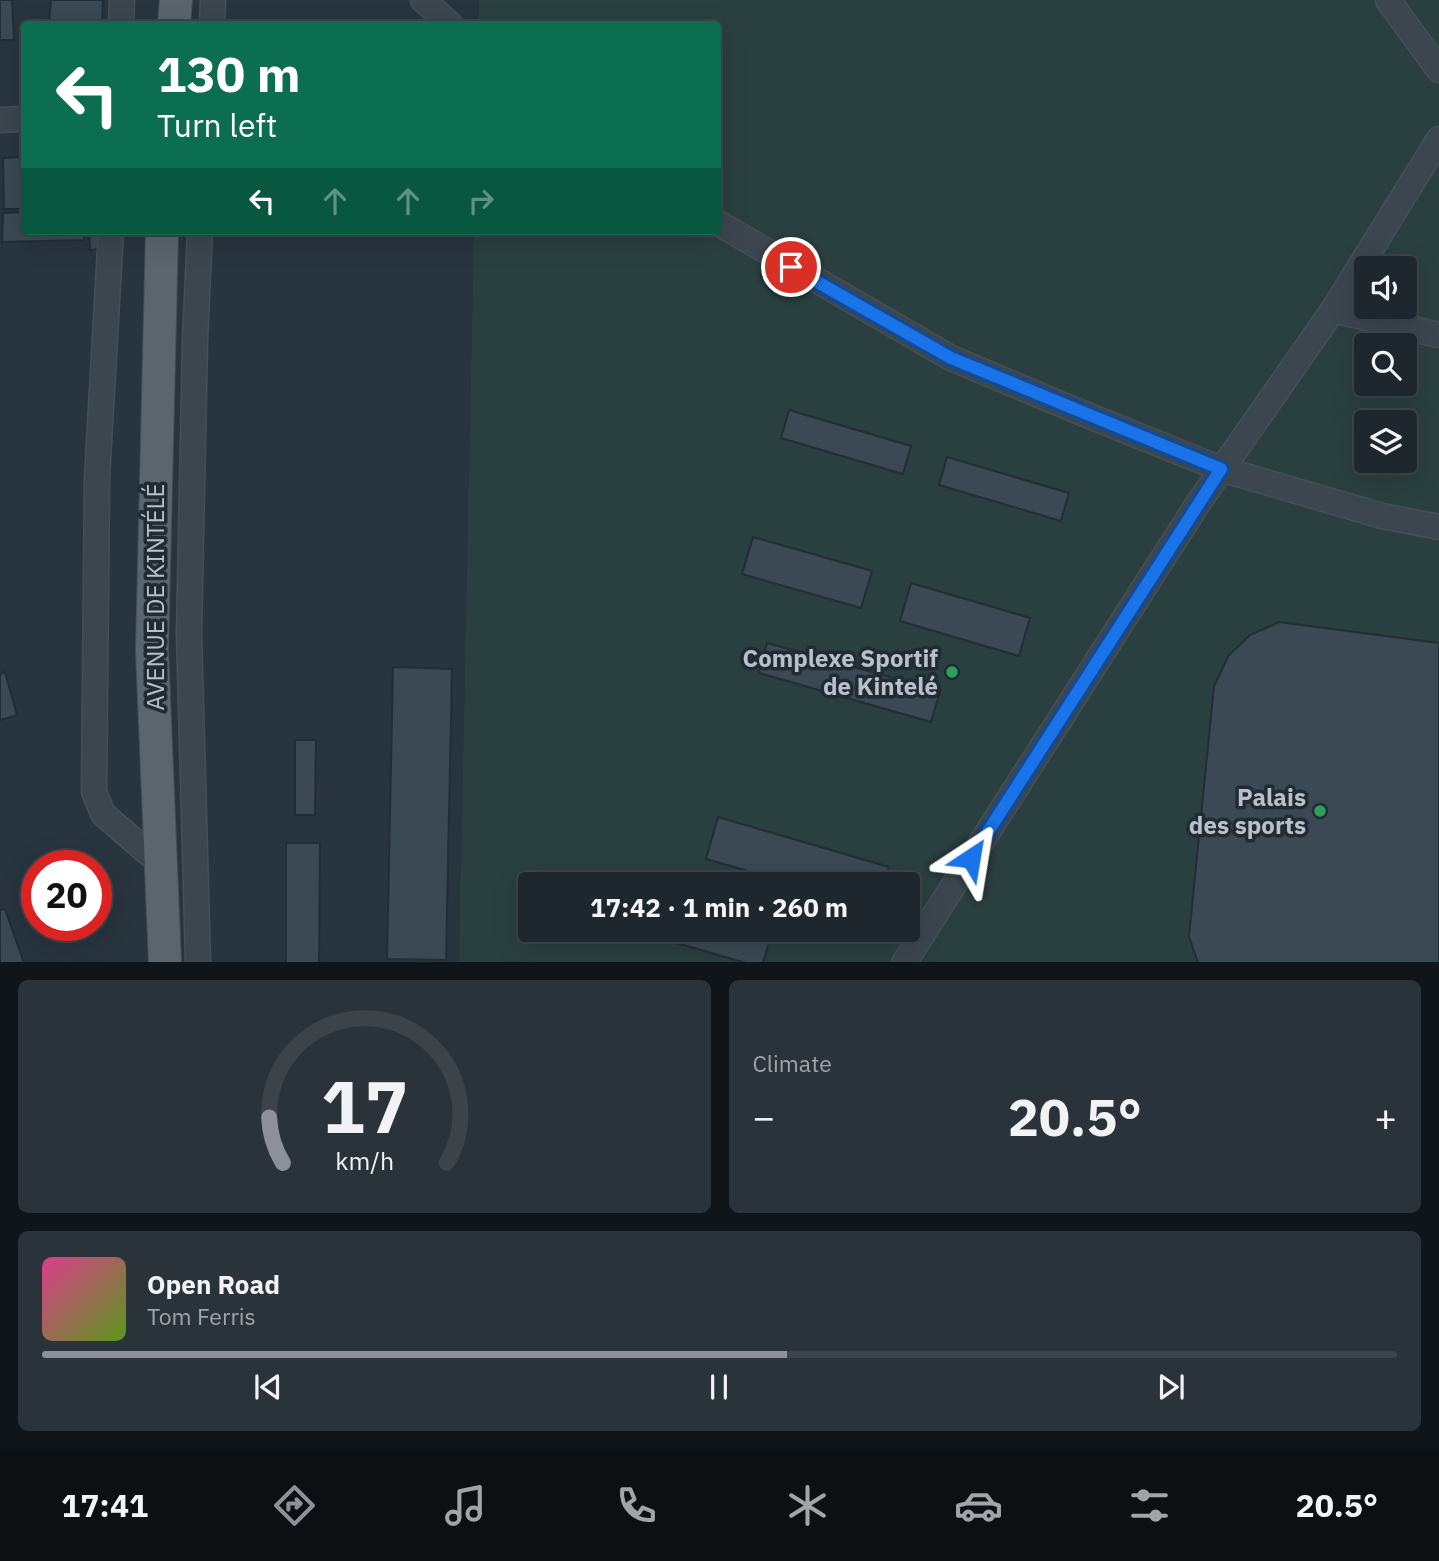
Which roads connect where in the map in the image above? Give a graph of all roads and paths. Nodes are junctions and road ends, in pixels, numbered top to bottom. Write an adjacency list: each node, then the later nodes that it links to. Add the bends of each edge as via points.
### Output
1 (122, 0): 6 (street)
2 (176, 0): 7 (main road)
3 (213, 0): 8 (street)
4 (423, 0): 9 (street)
5 (1388, 0): 10 (street)
6 (121, 21)
7 (174, 21)
8 (212, 21)
9 (447, 21)
10 (1439, 70)
11 (21, 119): 12 (street)
12 (0, 120)
13 (1439, 139): 18 (street)
14 (721, 225): 20 (street, via 951,358)
15 (111, 235): 22 (street, via 97,478 94,792 103,814)
16 (162, 235): 22 (main road, AVENUE DE KINTÉLÉ, via 152,651)
17 (200, 235): 24 (street, via 189,634)
18 (1333, 310): 19 (street); 20 (street)
19 (1439, 335)
20 (1221, 469): 21 (street, via 1382,516); 25 (street)
21 (1439, 527)
22 (161, 864): 23 (main road, AVENUE DE KINTÉLÉ)
23 (165, 962)
24 (198, 962)
25 (904, 962)

